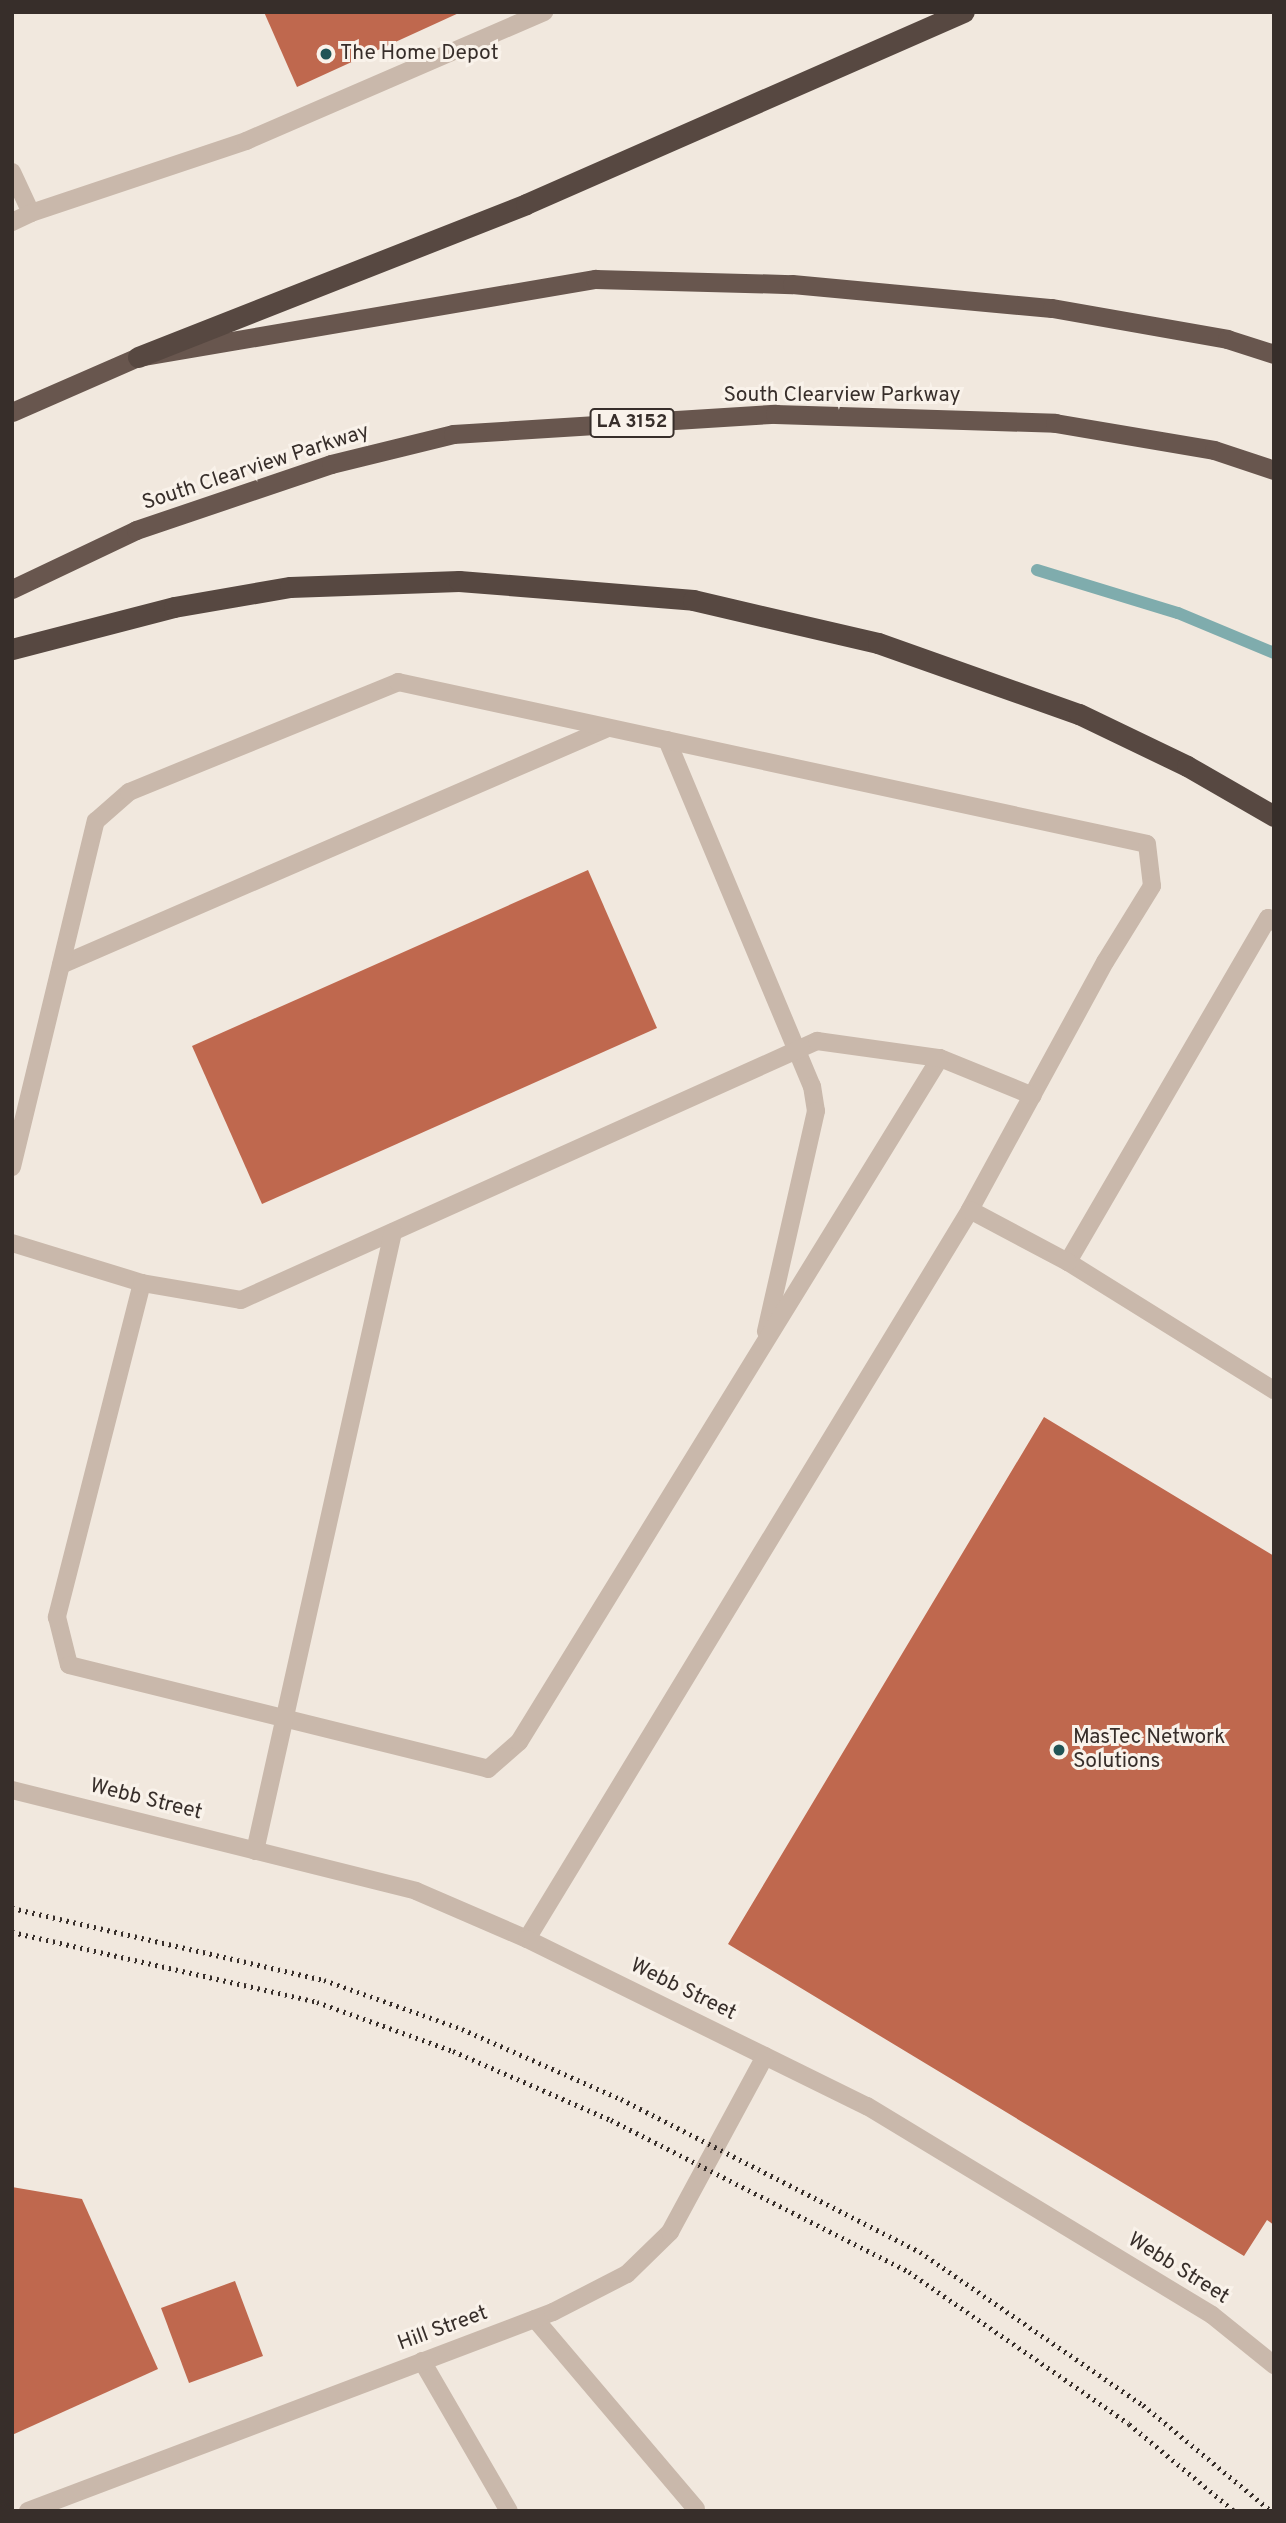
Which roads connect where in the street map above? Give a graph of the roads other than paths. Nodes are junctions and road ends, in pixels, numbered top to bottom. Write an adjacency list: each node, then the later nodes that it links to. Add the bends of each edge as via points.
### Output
1 (544, 12): 4 (street, via 246,141)
2 (964, 12): 7 (highway, via 526,204)
3 (12, 172): 4 (street)
4 (32, 213): 5 (street)
5 (12, 222)
6 (1274, 354): 7 (highway, via 1227,339 1052,309 792,284 595,279)
7 (138, 357): 8 (highway)
8 (12, 412)
9 (1274, 470): 10 (highway, South Clearview Parkway / LA 3152, via 1213,450 1055,422 775,414 453,434 331,464 149,526)
10 (12, 589)
11 (12, 649): 14 (highway, via 174,607 290,587 459,581 692,600 878,643 1079,714 1187,766)
12 (608, 727): 13 (street); 16 (street); 16 (street, via 398,682 129,793 96,821)
13 (667, 740): 17 (street); 19 (street, via 1147,844 1152,886)
14 (1274, 816)
15 (1274, 922): 24 (street, via 1268,918)
16 (61, 965): 20 (street)
17 (796, 1049): 18 (street, via 817,1041); 22 (street); 26 (street, via 812,1086 816,1111)
18 (940, 1058): 19 (street); 26 (street)
19 (1033, 1096): 21 (street)
20 (12, 1167)
21 (970, 1210): 24 (street); 31 (street)
22 (393, 1231): 25 (street, via 241,1300); 28 (street)
23 (12, 1243): 25 (street)
24 (1068, 1262): 27 (street)
25 (142, 1283): 28 (street, via 57,1617 69,1665)
26 (763, 1345): 28 (street, via 519,1742 488,1769)
27 (1274, 1390)
28 (284, 1718): 30 (street)
29 (12, 1790): 30 (street, Webb Street)
30 (255, 1850): 31 (street, Webb Street, via 416,1891)
31 (527, 1939): 32 (street, Webb Street)
32 (765, 2056): 33 (street, Hill Street, via 670,2232 627,2274); 35 (street, Webb Street, via 867,2106 1200,2308)
33 (535, 2319): 34 (street, Hill Street); 36 (street)
34 (422, 2361): 37 (street, Hill Street); 38 (street)
35 (1274, 2365)
36 (693, 2510)
37 (28, 2511)
38 (509, 2511)

